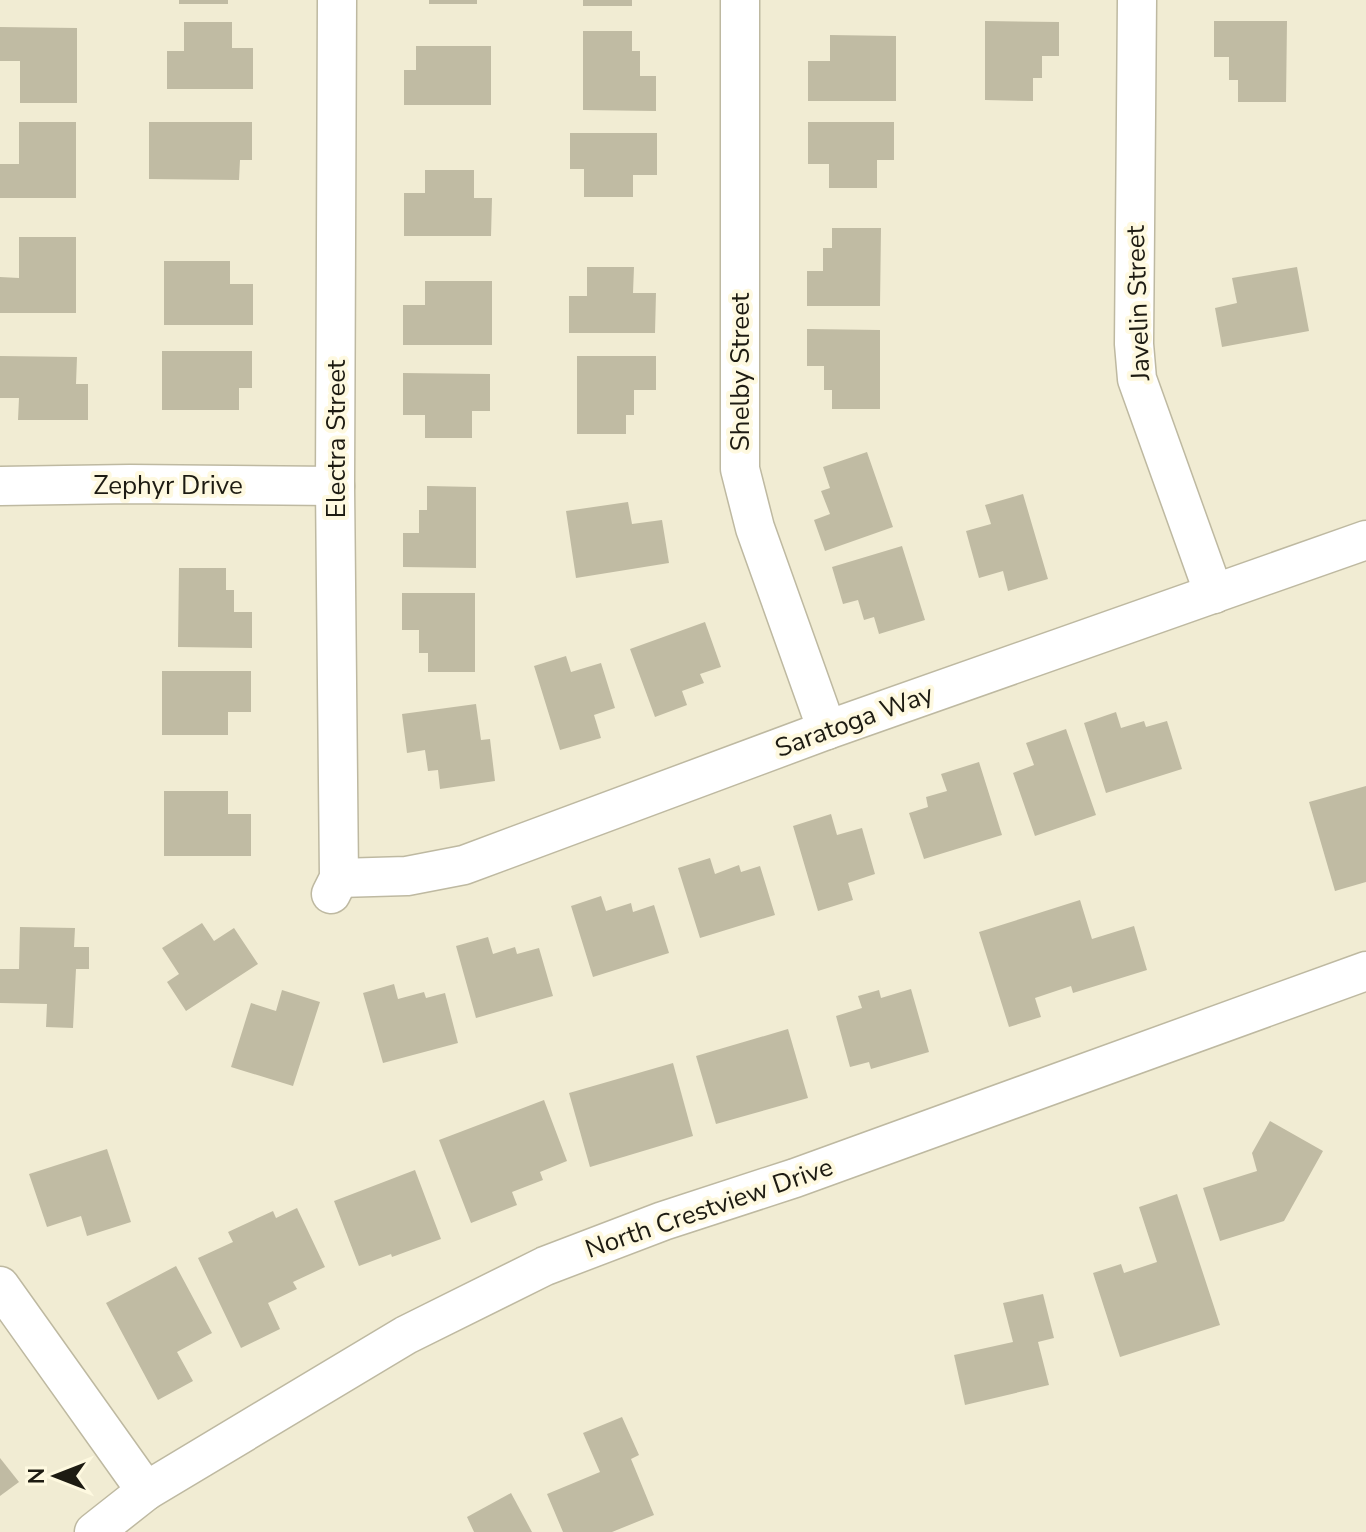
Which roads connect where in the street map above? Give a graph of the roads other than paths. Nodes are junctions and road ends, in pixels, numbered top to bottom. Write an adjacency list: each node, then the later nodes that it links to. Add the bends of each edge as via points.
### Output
1 (337, 0): 5 (street, Electra Street)
2 (740, 0): 8 (street, Shelby Street, via 740,469 755,528)
3 (1137, 0): 7 (street, Javelin Street, via 1137,379)
4 (0, 486): 5 (street, Zephyr Drive)
5 (335, 486): 9 (street, Electra Street)
6 (1366, 540): 7 (street, Saratoga Way)
7 (1214, 594): 8 (street, Saratoga Way)
8 (827, 730): 9 (street, Saratoga Way, via 464,865)
9 (335, 886)
10 (1366, 971): 12 (street, North Crestview Drive, via 545,1266 406,1335)
11 (0, 1286): 12 (street)
12 (146, 1491): 13 (street, North Crestview Drive)
13 (94, 1532)

